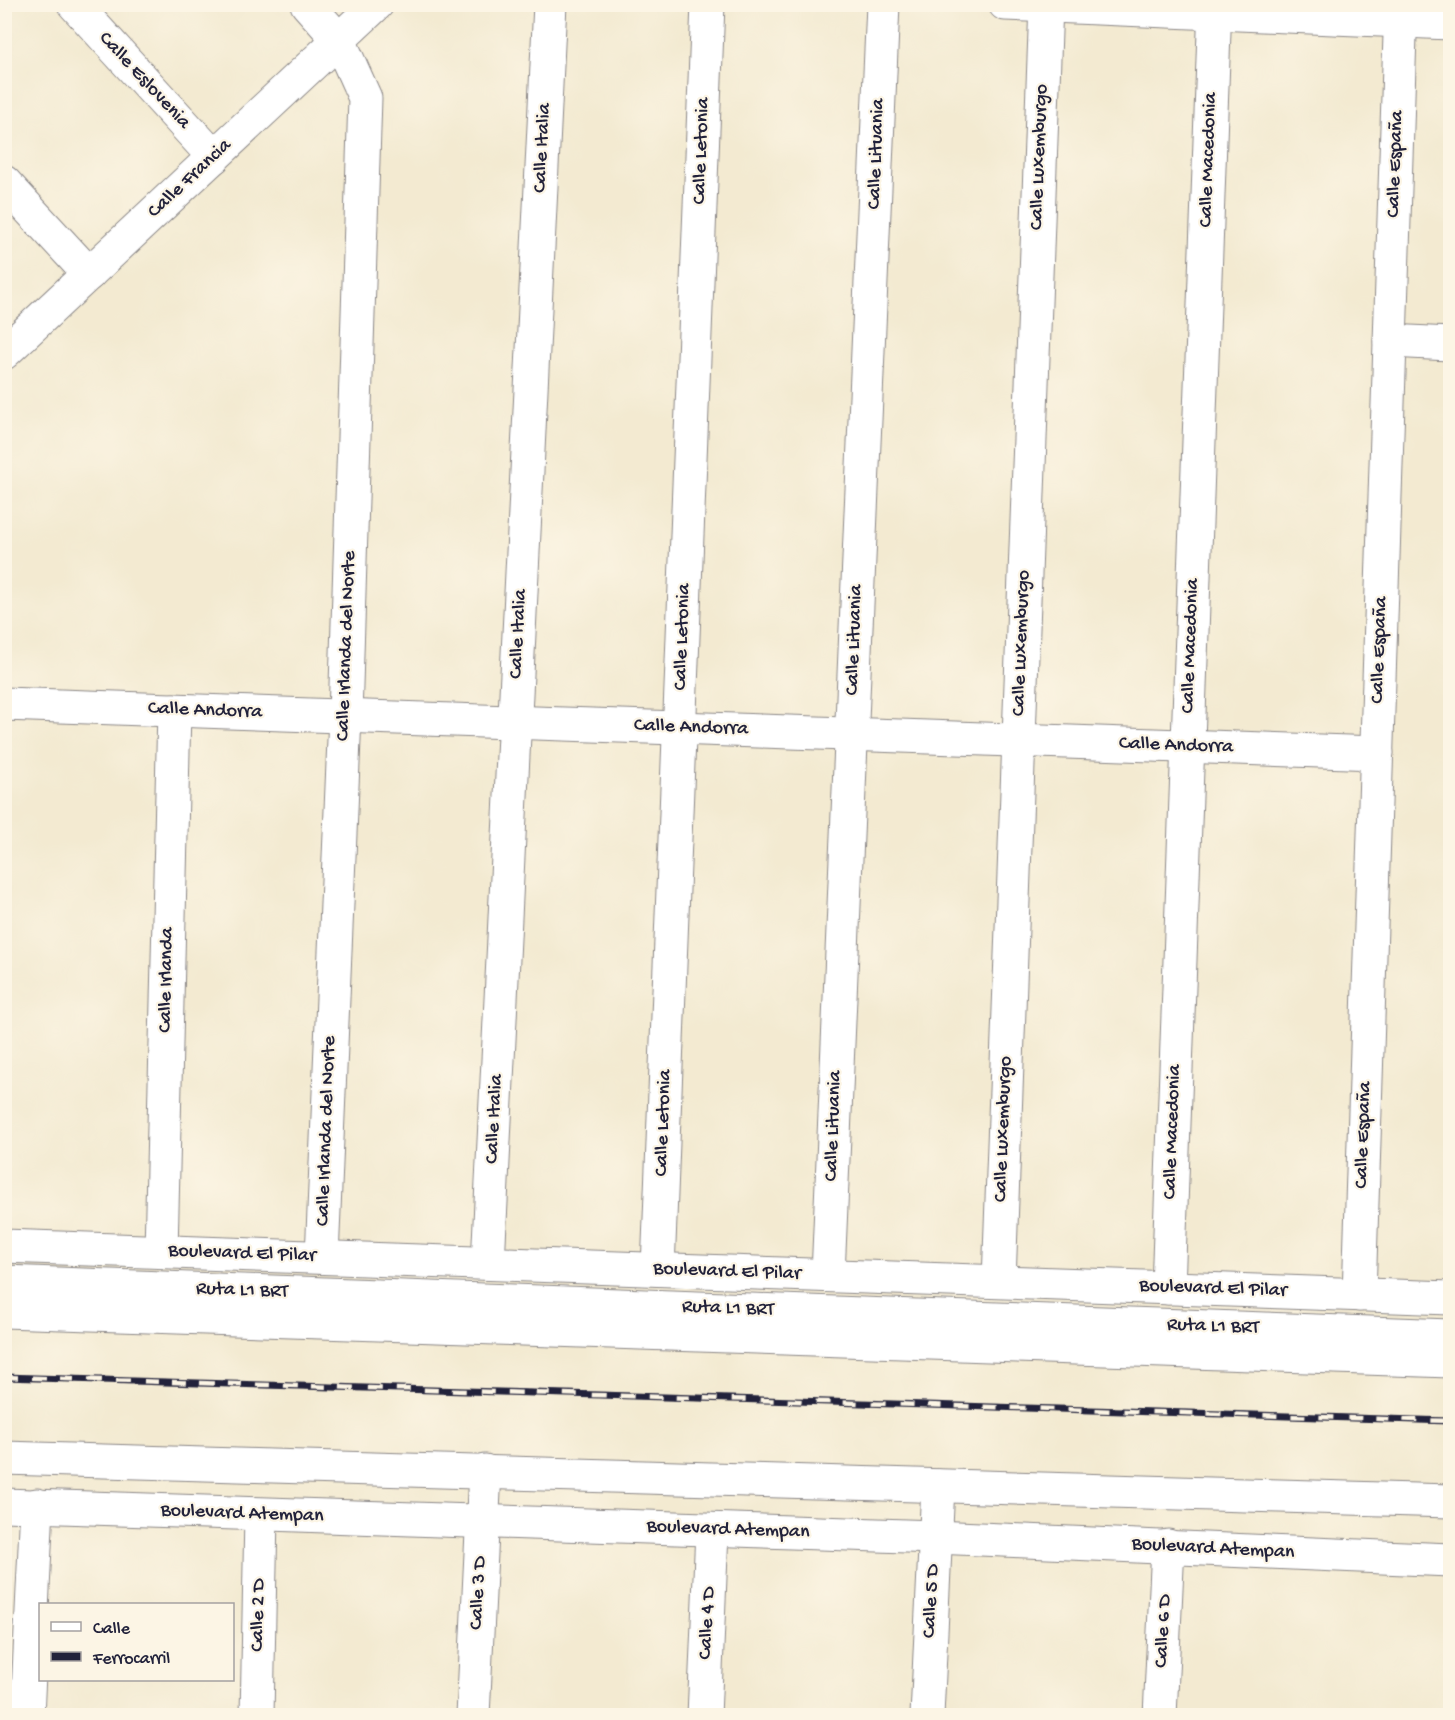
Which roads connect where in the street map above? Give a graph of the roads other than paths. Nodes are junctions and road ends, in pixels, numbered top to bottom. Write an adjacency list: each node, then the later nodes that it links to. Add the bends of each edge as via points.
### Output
1 (74, 4): 13 (street, Calle Eslovenia)
2 (307, 4): 12 (street, Calle Irlanda del Norte)
3 (376, 4): 12 (street, Calle Francia)
4 (550, 4): 22 (street, Calle Italia)
5 (708, 4): 23 (street, Calle Letonia)
6 (883, 4): 24 (street, Calle Lituania)
7 (1005, 4): 8 (street)
8 (1046, 5): 9 (street); 25 (street, Calle Luxemburgo)
9 (1215, 9): 10 (street); 26 (street, Calle Macedonia)
10 (1401, 13): 11 (street); 16 (street, Calle España)
11 (1450, 23)
12 (339, 40): 13 (street, Calle Francia); 21 (street, Calle Irlanda del Norte, via 365,98)
13 (214, 157): 15 (street, Calle Francia)
14 (4, 182): 15 (street)
15 (89, 274): 18 (street, Calle Francia)
16 (1390, 341): 17 (street); 27 (street, Calle España)
17 (1450, 344)
18 (4, 353)
19 (4, 704): 20 (street, Calle Andorra)
20 (174, 710): 21 (street, Calle Andorra); 29 (street, Calle Irlanda)
21 (345, 716): 22 (street, Calle Andorra); 30 (street, Calle Irlanda del Norte)
22 (514, 722): 23 (street, Calle Andorra); 31 (street, Calle Italia)
23 (679, 728): 24 (street, Calle Andorra); 32 (street, Calle Letonia)
24 (851, 734): 25 (street, Calle Andorra); 33 (street, Calle Lituania)
25 (1018, 740): 26 (street, Calle Andorra); 34 (street, Calle Luxemburgo)
26 (1188, 746): 27 (street, Calle Andorra); 36 (street, Calle Macedonia)
27 (1377, 753): 37 (street, Calle España)
28 (4, 1246): 29 (street, Boulevard El Pilar)
29 (161, 1251): 30 (street, Boulevard El Pilar)
30 (322, 1257): 31 (street, Boulevard El Pilar)
31 (488, 1263): 32 (street, Boulevard El Pilar)
32 (658, 1269): 33 (street, Boulevard El Pilar)
33 (828, 1275): 34 (street, Boulevard El Pilar)
34 (999, 1281): 36 (street, Boulevard El Pilar)
35 (4, 1282): 40 (street, Ruta L1 BRT)
36 (1168, 1288): 37 (street, Boulevard El Pilar)
37 (1359, 1294): 38 (street, Boulevard El Pilar)
38 (1450, 1298)
39 (4, 1311): 41 (street, Ruta L1 BRT)
40 (1450, 1336)
41 (1450, 1362)
42 (4, 1458): 43 (street)
43 (485, 1471): 44 (street); 49 (street, Calle 3 D)
44 (938, 1486): 45 (street); 51 (street, Calle 5 D)
45 (1450, 1501)
46 (4, 1505): 47 (street, Boulevard Atempan)
47 (37, 1505): 48 (street, Boulevard Atempan); 54 (street)
48 (261, 1515): 49 (street, Boulevard Atempan); 55 (street, Calle 2 D)
49 (482, 1521): 50 (street, Boulevard Atempan); 56 (street, Calle 3 D)
50 (712, 1531): 51 (street, Boulevard Atempan); 57 (street, Calle 4 D)
51 (934, 1537): 52 (street, Boulevard Atempan); 58 (street, Calle 5 D)
52 (1168, 1546): 53 (street, Boulevard Atempan); 59 (street, Calle 6 D)
53 (1450, 1560)
54 (27, 1716)
55 (256, 1716)
56 (473, 1716)
57 (704, 1716)
58 (927, 1716)
59 (1160, 1716)

